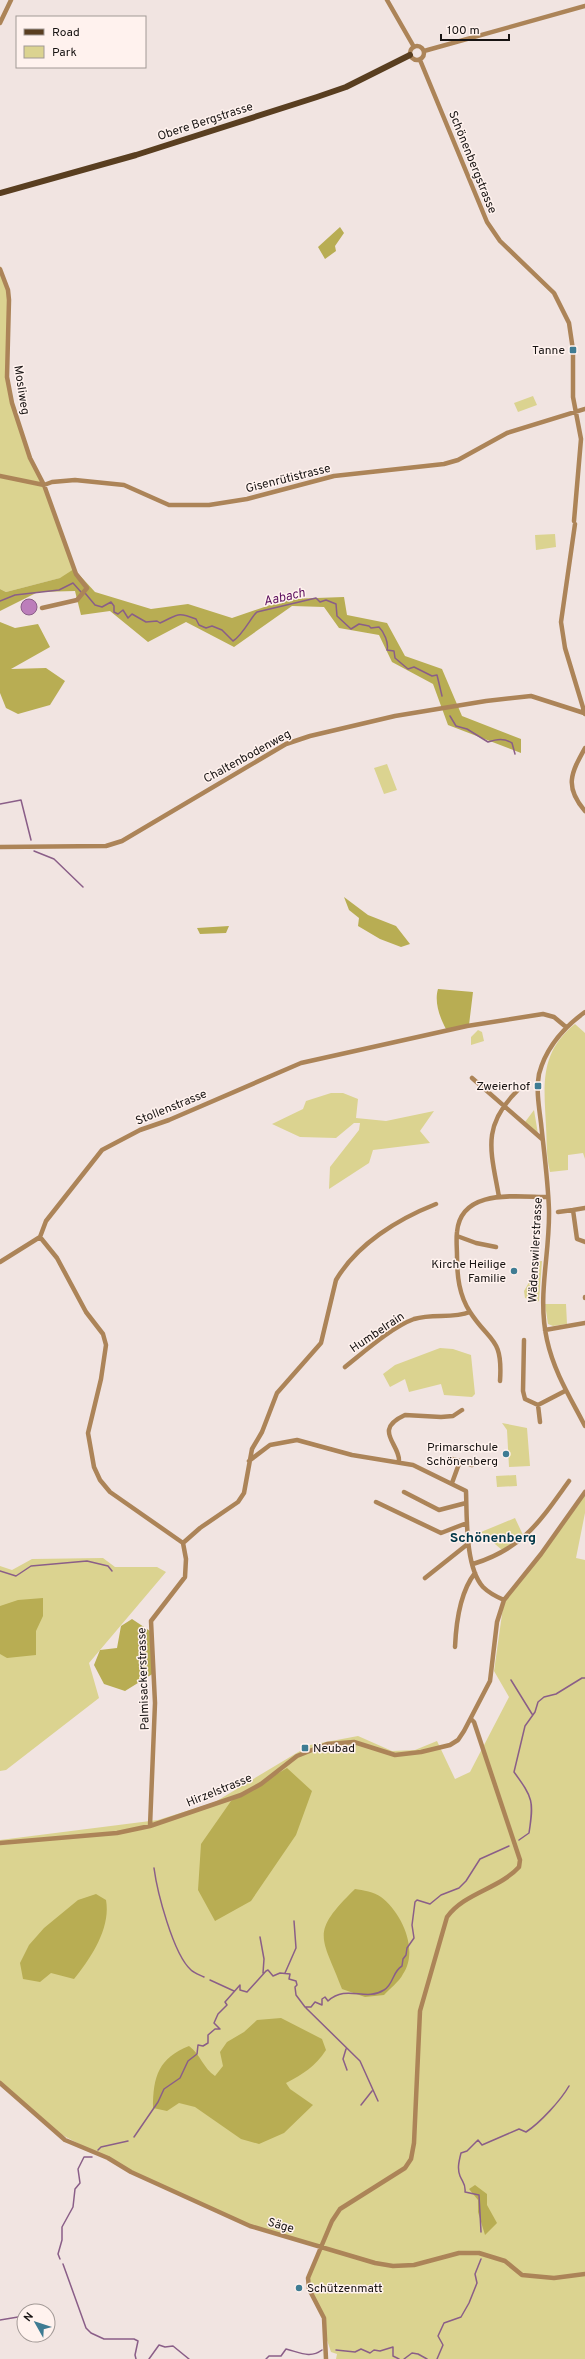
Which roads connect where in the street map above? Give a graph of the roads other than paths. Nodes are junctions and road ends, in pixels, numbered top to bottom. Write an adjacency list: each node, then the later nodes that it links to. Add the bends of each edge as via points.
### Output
1 (11, 0): 4 (street)
2 (387, 0): 5 (street)
3 (585, 6): 6 (street)
4 (0, 23)
5 (414, 47): 6 (street, via 420,46); 7 (street)
6 (424, 51): 8 (street, via 424,56)
7 (410, 55): 8 (street, via 414,60); 9 (main road, Obere Bergstrasse, via 329,93 113,162)
8 (420, 60): 12 (street, Schönenbergstrasse, via 487,222 500,241 557,299 569,323 573,344)
9 (0, 193)
10 (0, 269): 14 (street, Mosliweg, via 9,300 7,377 12,403 30,458)
11 (585, 409): 12 (street, Gisenrütistrasse)
12 (576, 410): 14 (street, Gisenrütistrasse, via 507,433 458,460 444,464 334,476 247,499 209,505 169,506 140,490 118,484 75,480); 16 (street, via 581,439 575,522 561,622 564,642)
13 (0, 476): 14 (street, Gisenrütistrasse)
14 (44, 484): 15 (street, Mosliweg, via 76,574 87,588 77,600)
15 (42, 608)
16 (585, 715): 19 (street, Chaltenbodenweg, via 531,696 395,716 286,744 122,841 106,846)
17 (585, 748): 18 (street, via 573,770 571,781 575,797)
18 (585, 811)
19 (0, 847)
20 (585, 1012): 21 (street, Wädenswilerstrasse)
21 (566, 1027): 25 (street, Wädenswilerstrasse, via 554,1041 540,1074 538,1095); 33 (street, Stollenstrasse, via 554,1017 543,1014 467,1026 301,1063 121,1139 102,1150 46,1222)
22 (472, 1078): 24 (street)
23 (517, 1091): 24 (street)
24 (503, 1105): 25 (street); 26 (street, via 492,1131 491,1150)
25 (542, 1139): 27 (street, Wädenswilerstrasse)
26 (499, 1197): 27 (street); 32 (street, via 484,1199 470,1206 462,1217)
27 (548, 1197): 39 (street, Wädenswilerstrasse, via 549,1226 542,1295)
28 (436, 1204): 49 (street, via 419,1211 362,1247 342,1271 336,1280 321,1343 277,1393)
29 (585, 1208): 30 (street)
30 (572, 1210): 31 (street); 34 (street, via 576,1239)
31 (558, 1212)
32 (457, 1236): 35 (street, via 476,1244); 37 (street, via 457,1275 461,1294)
33 (40, 1237): 36 (street); 60 (street, via 57,1258 86,1312 103,1334 106,1345 103,1372 88,1433 91,1457 100,1480 110,1492)
34 (585, 1242)
35 (496, 1247)
36 (0, 1262)
37 (470, 1312): 41 (street, Humbelrain, via 456,1316 413,1319); 42 (street, via 493,1338 498,1349)
38 (585, 1323): 39 (street)
39 (545, 1330): 43 (street, Wädenswilerstrasse, via 550,1355)
40 (524, 1340): 44 (street, via 523,1390 525,1399)
41 (344, 1367)
42 (500, 1381)
43 (565, 1391): 44 (street); 47 (street, Wädenswilerstrasse)
44 (538, 1405): 46 (street)
45 (462, 1410): 50 (street, via 453,1416 405,1415 398,1418 390,1430 389,1439 400,1458)
46 (540, 1422)
47 (585, 1426)
48 (452, 1459): 51 (street)
49 (249, 1461): 50 (street, via 270,1445 297,1440 352,1455); 60 (street, via 244,1493 238,1502)
50 (399, 1461): 54 (street)
51 (460, 1461): 52 (street); 54 (street)
52 (472, 1465)
53 (569, 1480): 62 (street, via 538,1524 527,1534 496,1555)
54 (452, 1483): 58 (street, via 466,1491)
55 (404, 1492): 58 (street, via 439,1510)
56 (585, 1492): 65 (street, Hirzelstrasse)
57 (376, 1502): 59 (street, via 441,1533)
58 (466, 1503): 59 (street)
59 (467, 1523): 61 (street)
60 (182, 1543): 68 (street, Palmisackerstrasse, via 186,1559 184,1577 151,1620 155,1711)
61 (469, 1543): 62 (street); 64 (street)
62 (473, 1564): 63 (street)
63 (475, 1573): 65 (street, via 483,1586); 66 (street, via 469,1580 460,1609)
64 (425, 1578)
65 (504, 1600): 67 (street, Hirzelstrasse, via 497,1622 490,1681)
66 (455, 1647)
67 (471, 1719): 68 (street, Hirzelstrasse, via 455,1742 444,1748 389,1754 361,1744 346,1742 319,1746 291,1760 261,1784 240,1795); 71 (street, via 515,1844 520,1860 519,1867 503,1880 453,1908 447,1917 420,2011 414,2143 411,2159 405,2168 340,2209)
68 (150, 1826): 69 (street, Hirzelstrasse, via 117,1833)
69 (0, 1843)
70 (0, 2083): 71 (street, Säge, via 65,2140 250,2226)
71 (321, 2247): 72 (street, Säge, via 393,2266 414,2265 459,2253 478,2253 505,2262 522,2275 554,2278); 73 (street, via 308,2278 308,2289 324,2318)
72 (585, 2274)
73 (326, 2359)

